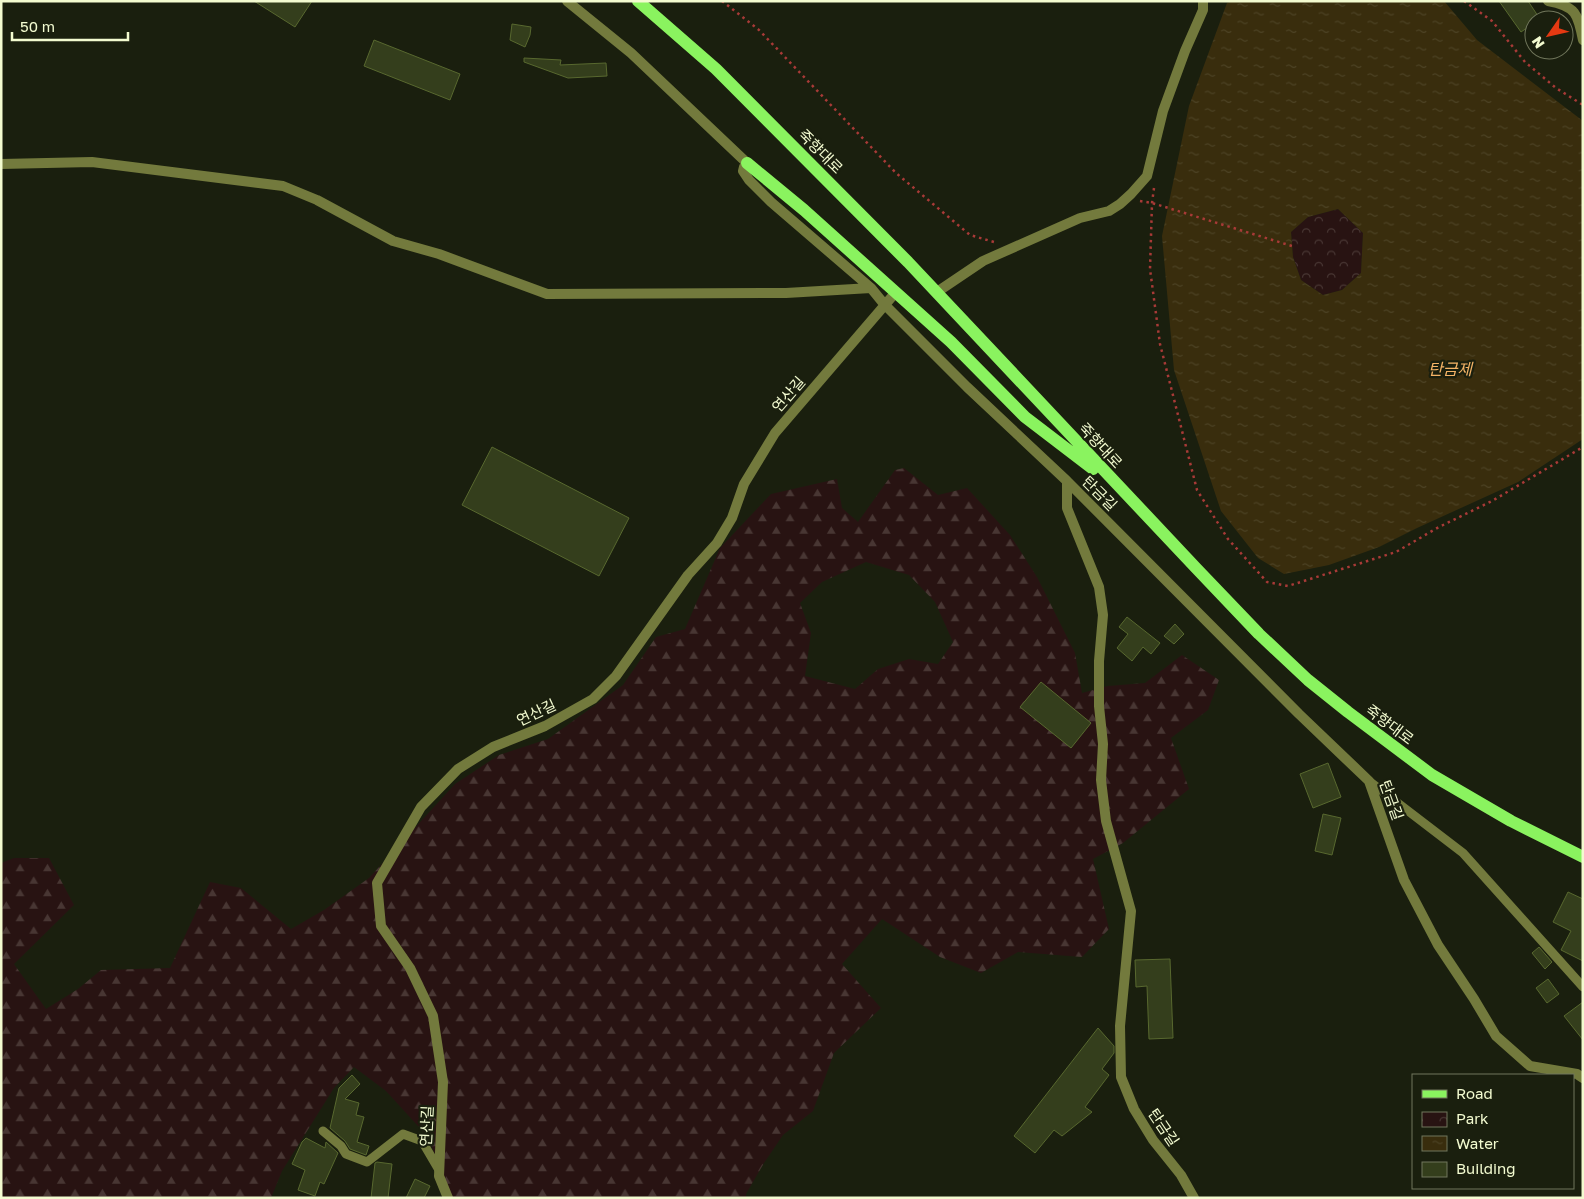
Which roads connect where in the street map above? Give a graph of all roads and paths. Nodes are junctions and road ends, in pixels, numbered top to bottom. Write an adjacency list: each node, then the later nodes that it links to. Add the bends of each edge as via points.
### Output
1 (567, 1): 9 (street, via 632,53)
2 (638, 1): 17 (main road, 죽향대로, via 716,69)
3 (722, 1): 14 (path, via 758,30 896,173 970,235)
4 (1203, 1): 14 (street, via 1203,10 1163,111 1147,176 1109,211 1080,218)
5 (1464, 1): 8 (path, via 1492,21 1525,62 1556,88)
6 (1548, 1): 7 (street, via 1563,4 1576,13)
7 (1583, 40)
8 (1583, 104)
9 (747, 163): 15 (street, via 743,172 749,180); 16 (main road)
10 (1, 164): 15 (street, via 92,162 283,186 317,200 394,241 440,254 547,294 786,293)
11 (1154, 183): 12 (path)
12 (1152, 203): 13 (path); 19 (path, via 1150,269 1160,344 1197,490 1228,539 1267,582 1288,586 1396,552 1492,501)
13 (1292, 246)
14 (1012, 248): 17 (street, via 983,261)
15 (871, 288): 18 (street)
16 (896, 292): 18 (street, 연산길); 21 (main road, via 1025,417)
17 (937, 292): 21 (main road, 죽향대로)
18 (884, 304): 20 (street); 27 (street, 연산길, via 774,433 744,484 732,518 717,543 688,575 616,676 593,699 545,726 492,747 458,769 420,807 377,883 381,926 410,968 433,1016 443,1082)
19 (1583, 447)
20 (1067, 481): 22 (street, 탄금길); 29 (street, 탄금길, via 1067,508 1099,587 1103,615 1099,661 1103,744 1101,780 1106,821 1131,911 1120,1026 1121,1077 1153,1140 1181,1174)
21 (1124, 493): 23 (main road, 죽향대로, via 1260,634 1308,680 1348,712 1432,775 1511,821)
22 (1370, 781): 24 (lane, via 1463,853); 25 (street, 탄금길, via 1404,880 1438,945 1496,1036 1530,1066)
23 (1583, 857)
24 (1583, 988)
25 (1581, 1074)
26 (323, 1131): 27 (lane, via 346,1154 366,1162 403,1134 422,1141)
27 (439, 1170): 28 (street, 연산길)
28 (448, 1198)
29 (1194, 1198)

